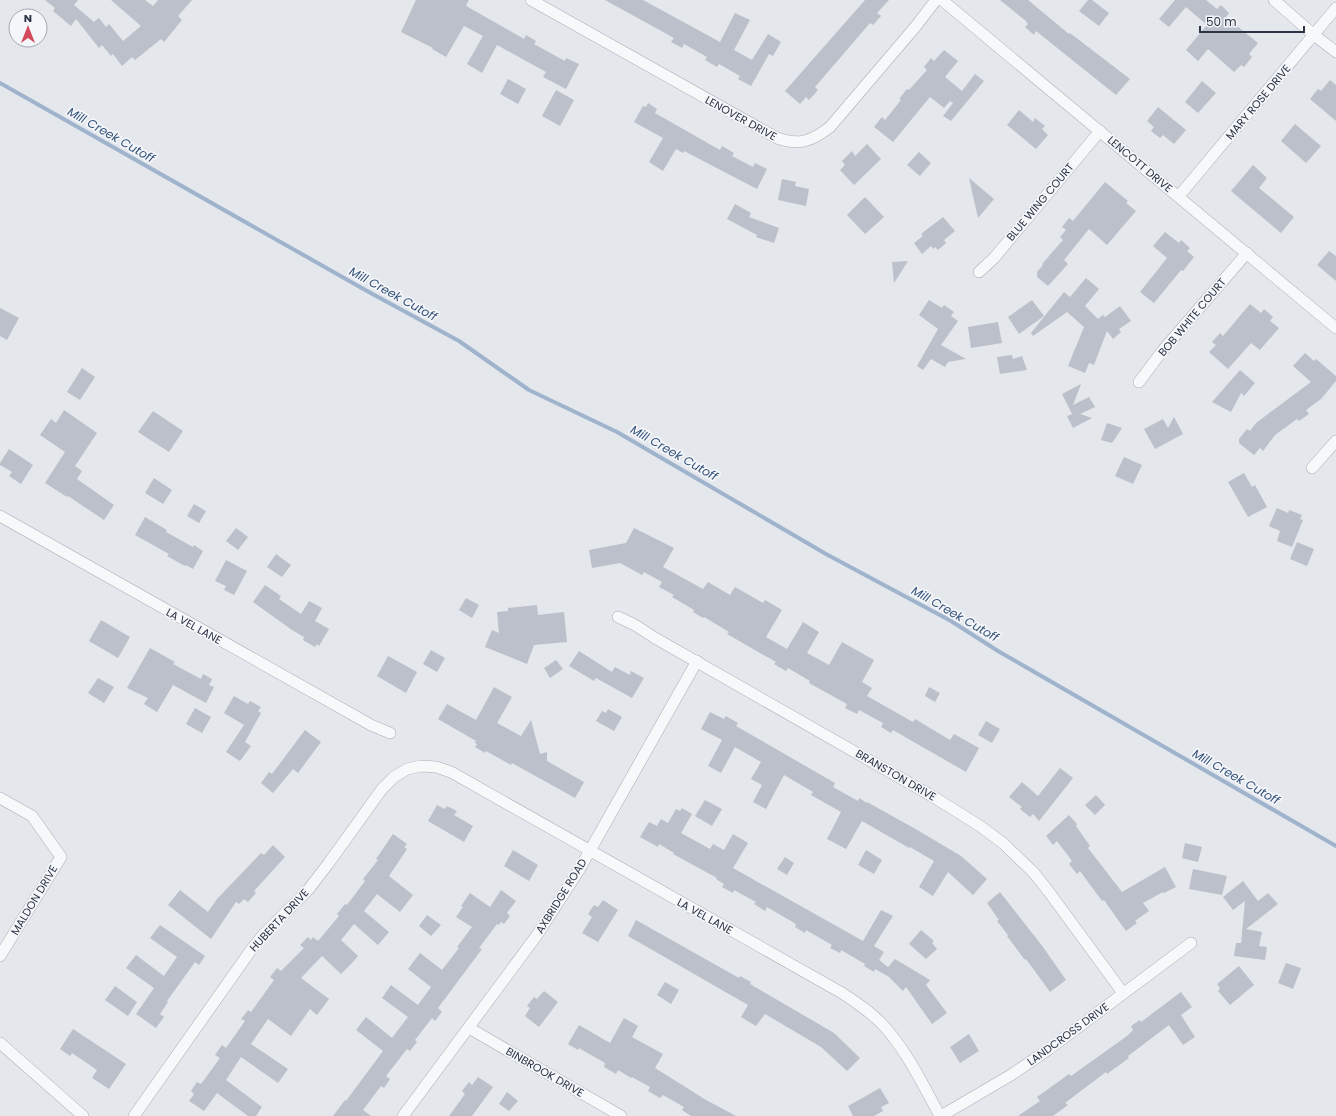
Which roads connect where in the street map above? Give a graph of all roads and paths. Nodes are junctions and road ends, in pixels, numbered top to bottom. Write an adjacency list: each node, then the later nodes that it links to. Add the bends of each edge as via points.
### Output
1 (531, 0): 2 (street, LENOVER DRIVE, via 777,138 798,143 822,134 830,127)
2 (936, 0)
3 (942, 0): 8 (street, LENCOTT DRIVE)
4 (1274, 0): 6 (street)
5 (1336, 8): 6 (street, MARY ROSE DRIVE)
6 (1314, 35): 7 (street); 9 (street, MARY ROSE DRIVE)
7 (1336, 52)
8 (1100, 131): 9 (street, LENCOTT DRIVE); 11 (street, BLUE WING COURT, via 994,258)
9 (1179, 196): 10 (street, LENCOTT DRIVE)
10 (1247, 253): 12 (street, LENCOTT DRIVE); 13 (street, BOB WHITE COURT)
11 (979, 272)
12 (1336, 328)
13 (1139, 382)
14 (1336, 441): 15 (street)
15 (1312, 468)
16 (0, 516): 19 (street, LA VEL LANE, via 371,725)
17 (618, 617): 18 (street, BRANSTON DRIVE)
18 (696, 661): 22 (street, AXBRIDGE ROAD); 25 (street, BRANSTON DRIVE, via 925,792 1004,844 1034,873)
19 (390, 733)
20 (427, 767): 22 (street, LA VEL LANE, via 452,772); 29 (street, HUBERTA DRIVE, via 407,769 394,776 382,789 308,890 250,950)
21 (0, 798): 24 (street, MALDON DRIVE, via 32,816 61,857)
22 (590, 850): 26 (street, AXBRIDGE ROAD, via 537,935); 32 (street, LA VEL LANE, via 842,993 868,1011 892,1036 908,1058)
23 (1190, 943): 25 (street, LANDCROSS DRIVE)
24 (0, 956)
25 (1123, 993): 32 (street, LANDCROSS DRIVE, via 1011,1075)
26 (469, 1028): 30 (street, AXBRIDGE ROAD); 31 (street, BINBROOK DRIVE)
27 (0, 1043): 28 (street)
28 (83, 1116)
29 (134, 1116)
30 (403, 1116)
31 (622, 1116)
32 (940, 1116)

